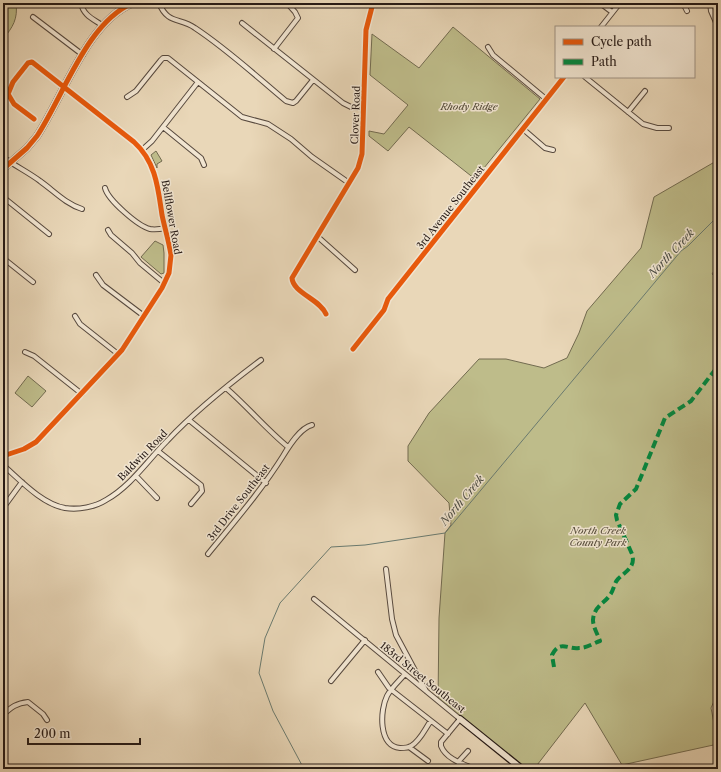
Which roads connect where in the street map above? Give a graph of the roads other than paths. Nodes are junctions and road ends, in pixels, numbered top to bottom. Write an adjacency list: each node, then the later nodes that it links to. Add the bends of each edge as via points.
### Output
1 (81, 3): 14 (street, via 87,15)
2 (133, 3): 14 (street, via 115,13)
3 (159, 3): 22 (street, via 168,17 195,27 286,101 292,103 298,99)
4 (288, 3): 18 (street, via 297,15 296,21)
5 (373, 3): 28 (street, Clover Road, via 366,30)
6 (600, 3): 11 (street)
7 (620, 3): 11 (street)
8 (683, 3): 10 (street)
9 (710, 3): 16 (street)
10 (687, 11)
11 (612, 12): 15 (street)
12 (33, 17): 19 (street)
13 (242, 23): 18 (street)
14 (102, 25): 19 (street)
15 (602, 26)
16 (718, 27)
17 (488, 47): 27 (street, via 493,55)
18 (274, 49): 22 (street)
19 (83, 55): 24 (street)
20 (563, 78): 27 (street, 3rd Avenue Southeast)
21 (586, 78): 29 (street)
22 (313, 80): 28 (street, via 347,105)
23 (198, 82): 26 (street, via 168,58 163,58 136,91); 31 (street); 40 (street, via 242,116 268,124 292,139 312,157)
24 (65, 88): 30 (street, Bellflower Road, via 34,63 28,63 13,82 8,94 14,104); 34 (street, Bellflower Road); 37 (street, via 37,136)
25 (645, 91): 29 (street)
26 (127, 97)
27 (546, 99): 33 (street, 3rd Avenue Southeast)
28 (364, 108): 40 (street, Clover Road, via 362,154 358,168)
29 (628, 112): 32 (street, via 643,124)
30 (34, 119)
31 (163, 127): 34 (street); 38 (street, via 201,158)
32 (669, 128)
33 (523, 129): 35 (street, via 545,148); 56 (street, 3rd Avenue Southeast, via 388,299 384,310)
34 (142, 150): 44 (street, Bellflower Road, via 156,176)
35 (553, 150)
36 (3, 157): 37 (street)
37 (11, 163): 39 (street); 43 (street, via 39,180 72,206)
38 (204, 165)
39 (3, 169)
40 (349, 183): 47 (street, Clover Road)
41 (105, 188): 44 (street, via 106,194 114,203 143,226 153,230)
42 (3, 197): 46 (street)
43 (82, 208)
44 (166, 228): 52 (street, Bellflower Road, via 171,255 170,268)
45 (108, 230): 52 (street, via 111,236)
46 (49, 234)
47 (318, 237): 49 (street); 53 (street, Clover Road, via 292,281 322,307)
48 (3, 258): 51 (street)
49 (355, 270)
50 (96, 275): 55 (street, via 103,284)
51 (33, 282)
52 (164, 283): 55 (street, Bellflower Road)
53 (326, 314)
54 (74, 316): 58 (street, via 80,324)
55 (144, 316): 58 (street, Bellflower Road)
56 (353, 349)
57 (25, 352): 61 (street, via 34,356)
58 (118, 354): 61 (street, Bellflower Road)
59 (261, 360): 60 (street, Baldwin Road)
60 (226, 388): 62 (street, Baldwin Road); 64 (street, via 268,431)
61 (82, 394): 66 (street, Bellflower Road, via 36,442)
62 (189, 420): 65 (street, Baldwin Road); 70 (street)
63 (312, 425): 64 (street, 3rd Drive Southeast, via 304,428)
64 (288, 447): 70 (street, 3rd Drive Southeast)
65 (158, 451): 68 (street, Baldwin Road); 72 (street, via 201,485 202,491)
66 (3, 456)
67 (3, 465): 69 (street, Baldwin Road)
68 (136, 476): 69 (street, Baldwin Road, via 102,503 76,508 64,508 52,503); 71 (street)
69 (22, 482): 73 (street)
70 (266, 483): 74 (street, 3rd Drive Southeast)
71 (157, 498)
72 (190, 504)
73 (3, 508)
74 (208, 554)
75 (386, 569): 82 (street, via 396,635)
76 (314, 599): 77 (street, 183rd Street Southeast)
77 (365, 640): 79 (street, 183rd Street Southeast); 80 (street)
78 (378, 672): 81 (street)
79 (405, 674): 81 (street); 82 (street, 183rd Street Southeast)
80 (331, 681)
81 (392, 690): 86 (street); 88 (street, via 385,702 385,739 398,748)
82 (427, 693): 84 (street, 183rd Street Southeast)
83 (3, 714): 85 (street, via 20,702 28,702)
84 (460, 719): 87 (street); 93 (street, 183rd Street Southeast)
85 (47, 720)
86 (430, 722): 87 (street); 88 (street)
87 (448, 734): 91 (street, via 440,746)
88 (410, 747): 90 (street)
89 (468, 751): 91 (street)
90 (428, 761)
91 (458, 762): 92 (street)
92 (475, 769)
93 (522, 769)

